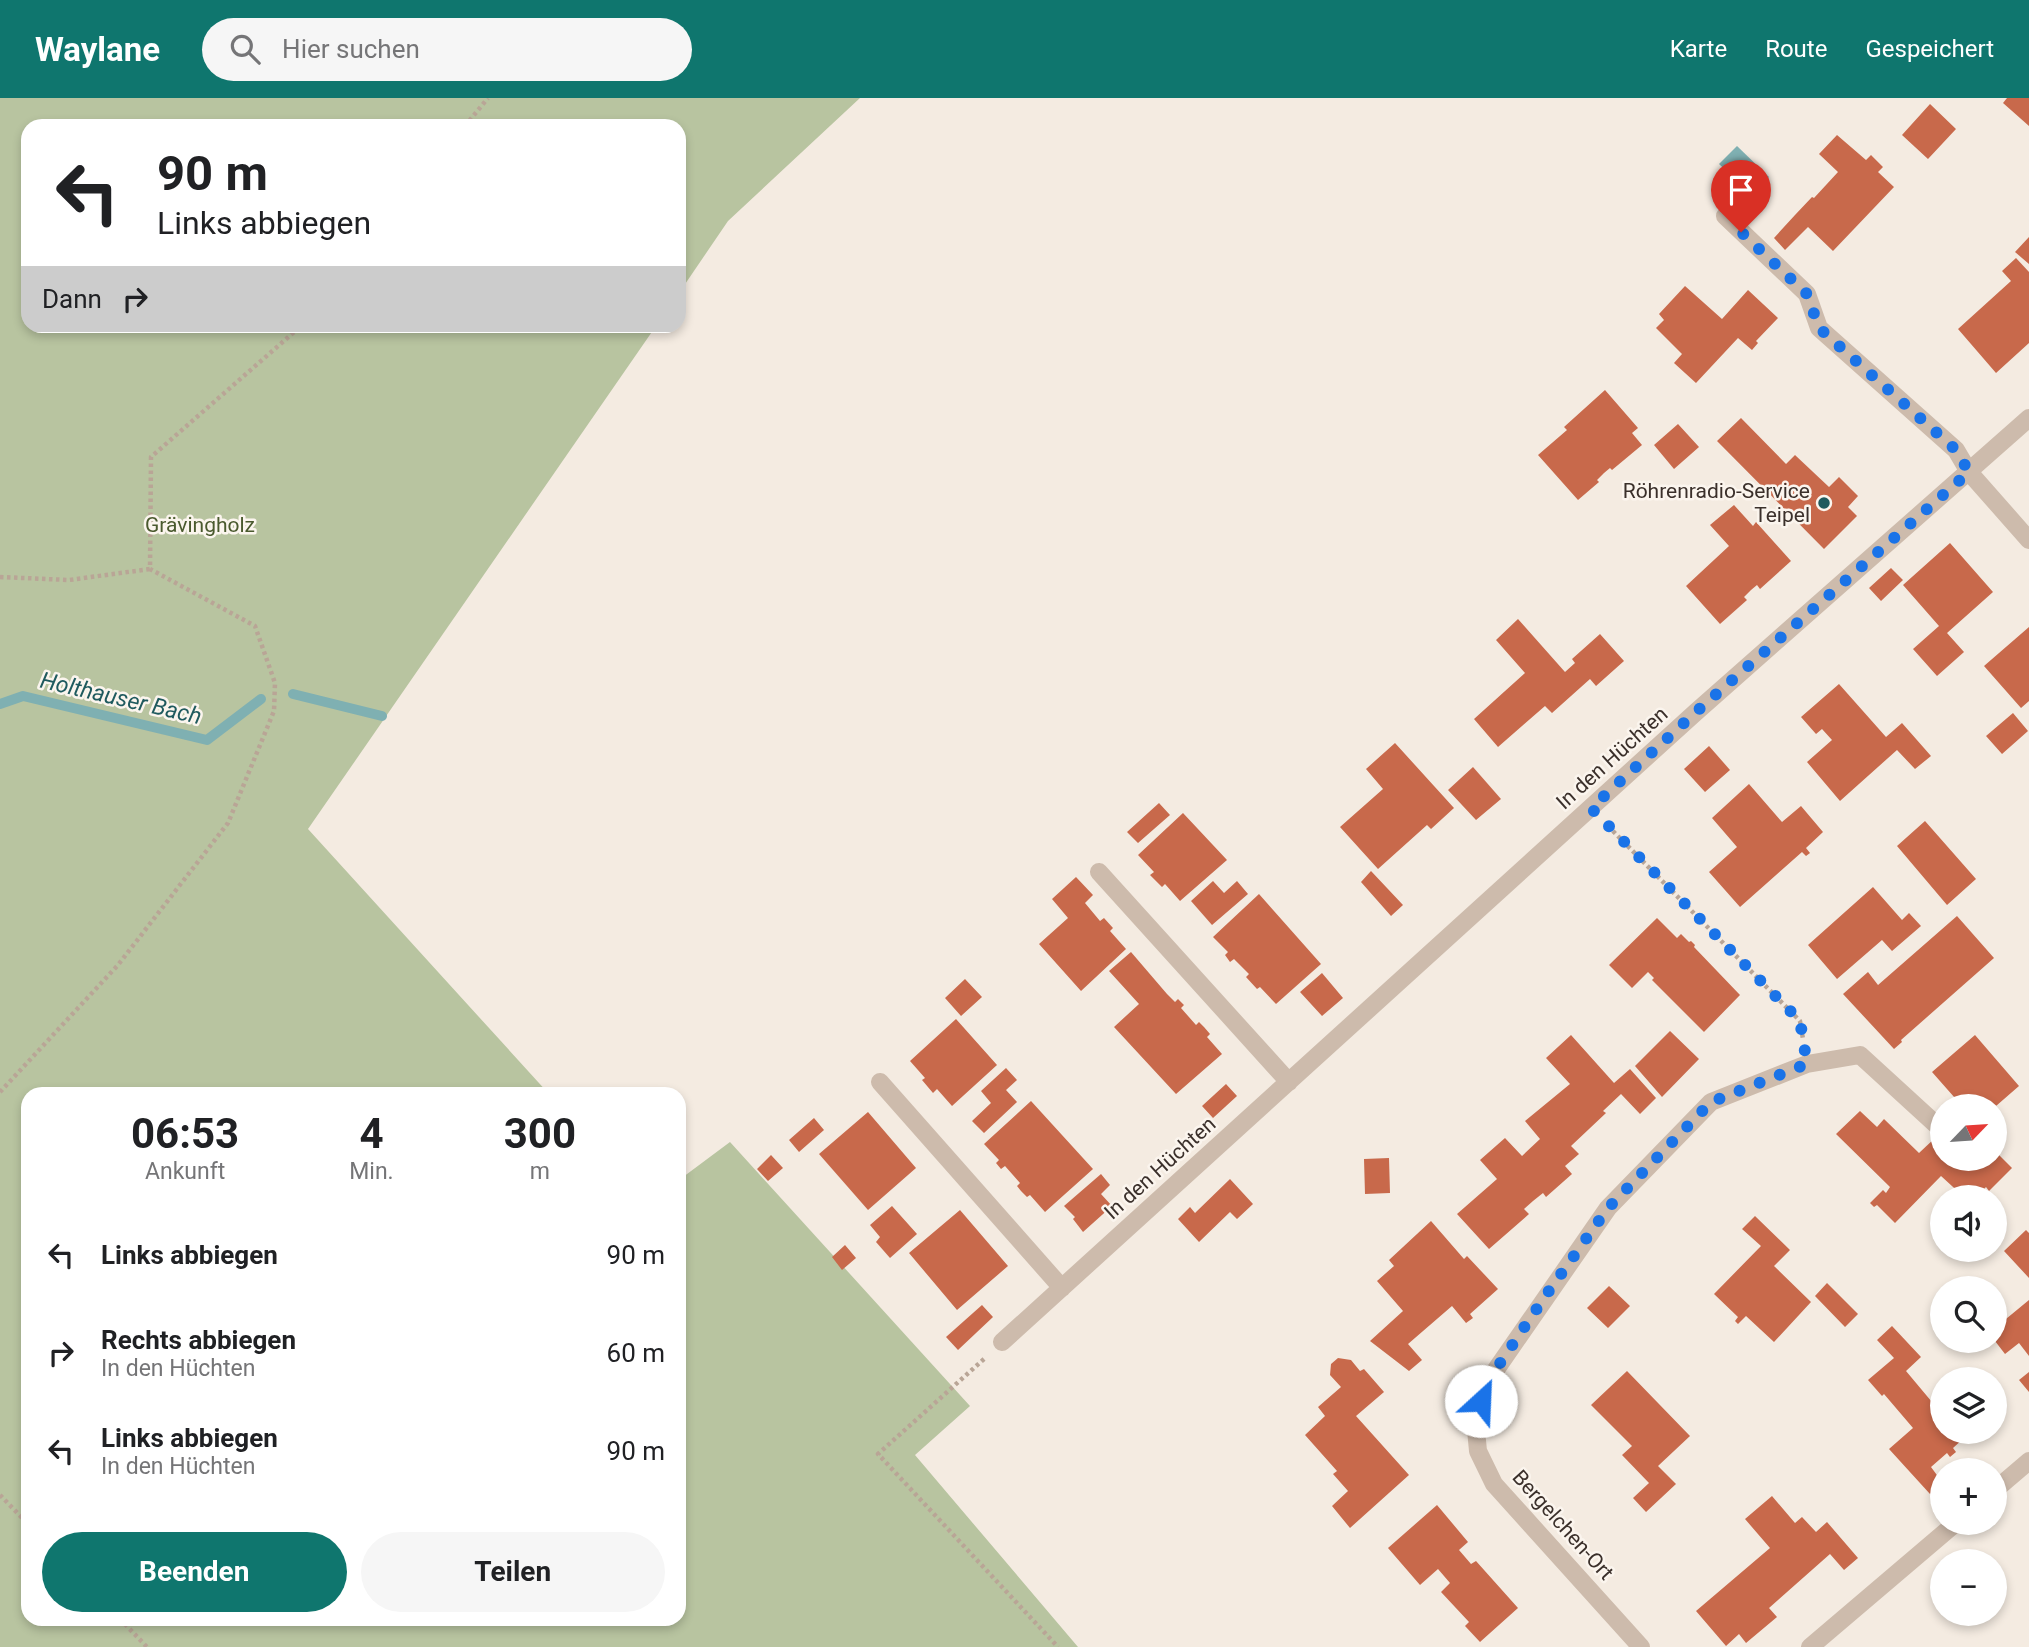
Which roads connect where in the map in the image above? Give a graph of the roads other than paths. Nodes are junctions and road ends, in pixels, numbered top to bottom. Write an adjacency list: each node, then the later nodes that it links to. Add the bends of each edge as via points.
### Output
1 (1725, 216): 3 (street, via 1807,294 1819,328 1956,450)
2 (2029, 418): 3 (street, In den Hüchten)
3 (1969, 472): 4 (street); 6 (street, In den Hüchten, via 1696,712)
4 (2029, 540)
5 (1099, 872): 6 (street)
6 (1289, 1082): 9 (street, In den Hüchten)
7 (880, 1083): 9 (street)
8 (1930, 1119): 14 (street, Bergelchen-Ort, via 1860,1055 1807,1064 1711,1102 1608,1208 1486,1384 1475,1419 1478,1451 1494,1484)
9 (1062, 1288): 10 (street, In den Hüchten)
10 (1002, 1342)
11 (2029, 1461): 12 (street)
12 (2007, 1480)
13 (1942, 1535): 15 (street)
14 (1641, 1647)
15 (1810, 1647)

